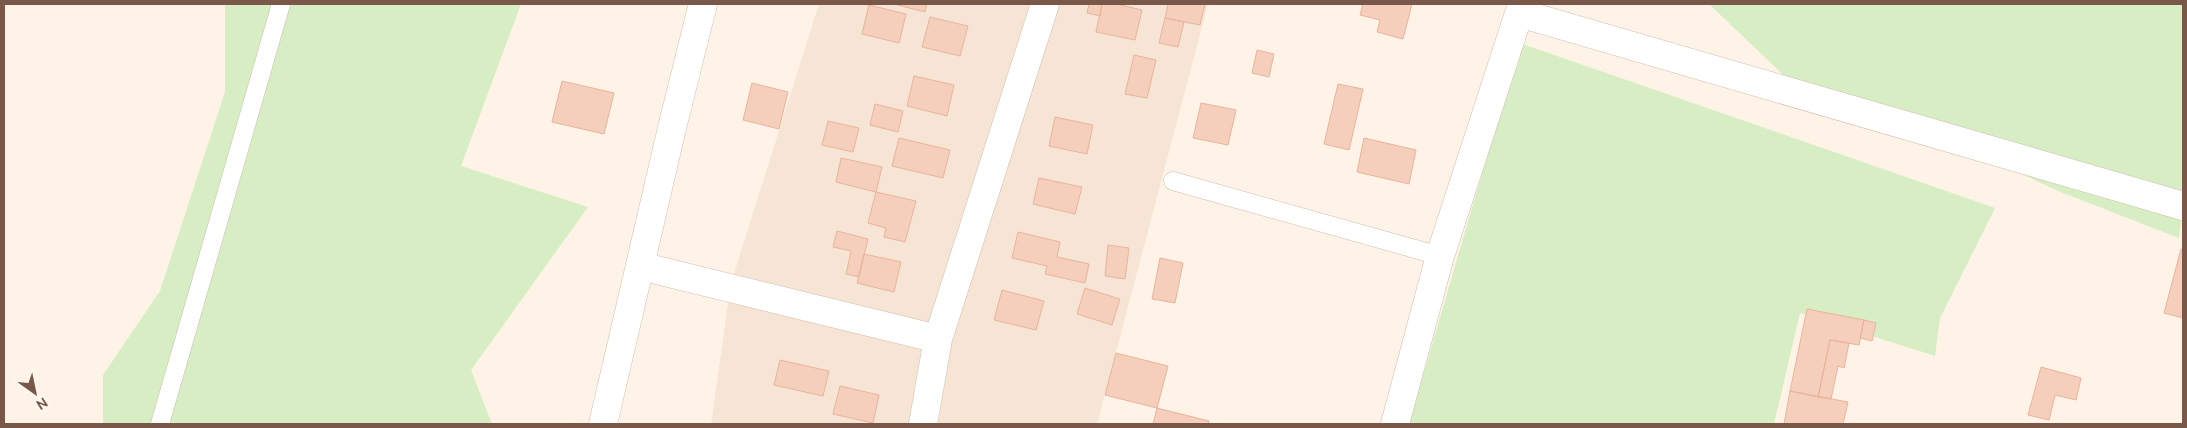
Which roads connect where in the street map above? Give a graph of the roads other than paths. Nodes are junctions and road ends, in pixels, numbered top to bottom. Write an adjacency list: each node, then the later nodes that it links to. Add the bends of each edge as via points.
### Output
1 (281, 4): 10 (lane)
2 (704, 4): 8 (street)
3 (1045, 4): 9 (street)
4 (1520, 8): 6 (street); 7 (street)
5 (1173, 181): 7 (lane)
6 (2183, 206)
7 (1440, 256): 13 (street)
8 (640, 266): 9 (street); 11 (street)
9 (938, 339): 12 (street)
10 (160, 424)
11 (603, 424)
12 (923, 424)
13 (1395, 424)

